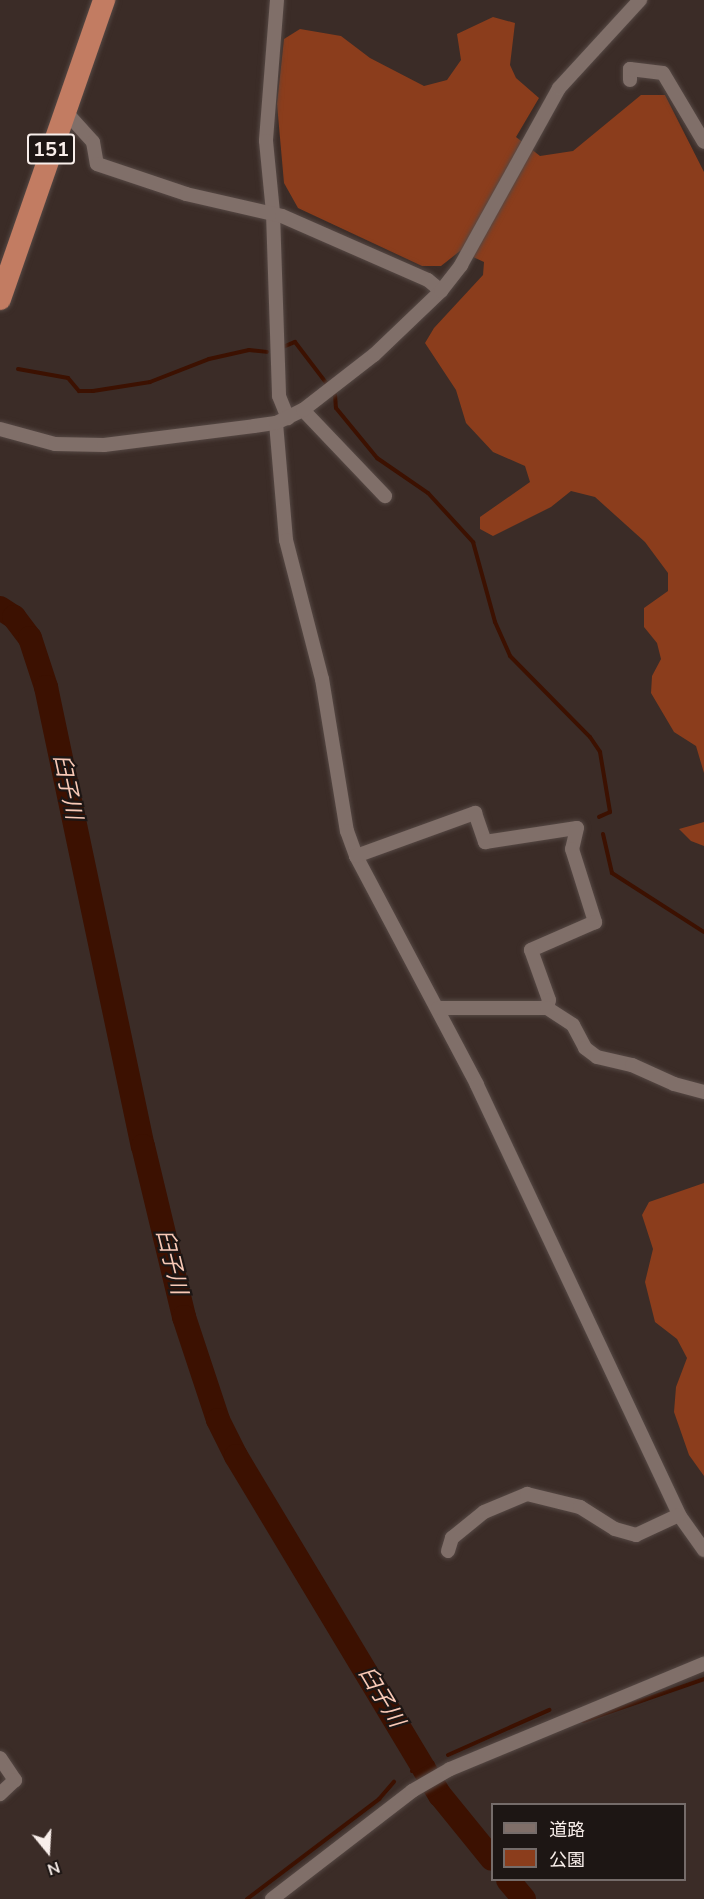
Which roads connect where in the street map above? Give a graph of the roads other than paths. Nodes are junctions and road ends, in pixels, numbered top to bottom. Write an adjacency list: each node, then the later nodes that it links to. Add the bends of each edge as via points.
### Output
1 (104, 0): 5 (highway, 151)
2 (277, 0): 7 (street, via 266,141)
3 (640, 0): 8 (street, via 559,88 461,265)
4 (630, 80): 6 (street, via 630,69 663,73)
5 (64, 110): 7 (street, via 93,142 97,164 186,194); 9 (highway, 151)
6 (704, 142)
7 (273, 213): 8 (street, via 428,280); 11 (street)
8 (441, 291): 10 (street, via 374,355)
9 (0, 299)
10 (303, 410): 11 (street); 13 (street)
11 (282, 421): 12 (street, via 74,446); 14 (street, via 286,540 322,679 348,831)
12 (0, 429)
13 (385, 496)
14 (356, 856): 15 (street); 16 (street, via 475,813 485,842 577,828 572,849 595,922 531,950 549,1000)
15 (438, 1008): 16 (street); 18 (street, via 533,1200)
16 (548, 1008): 17 (street, via 573,1025 585,1048 597,1057 632,1065 674,1084)
17 (704, 1092)
18 (679, 1515): 19 (street); 20 (street, via 636,1535 615,1529 580,1508 527,1494 484,1512 452,1538)
19 (704, 1550)
20 (448, 1551)
21 (704, 1664): 24 (street, via 443,1773)
22 (0, 1758): 23 (street, via 15,1780)
23 (0, 1794)
24 (272, 1899)

